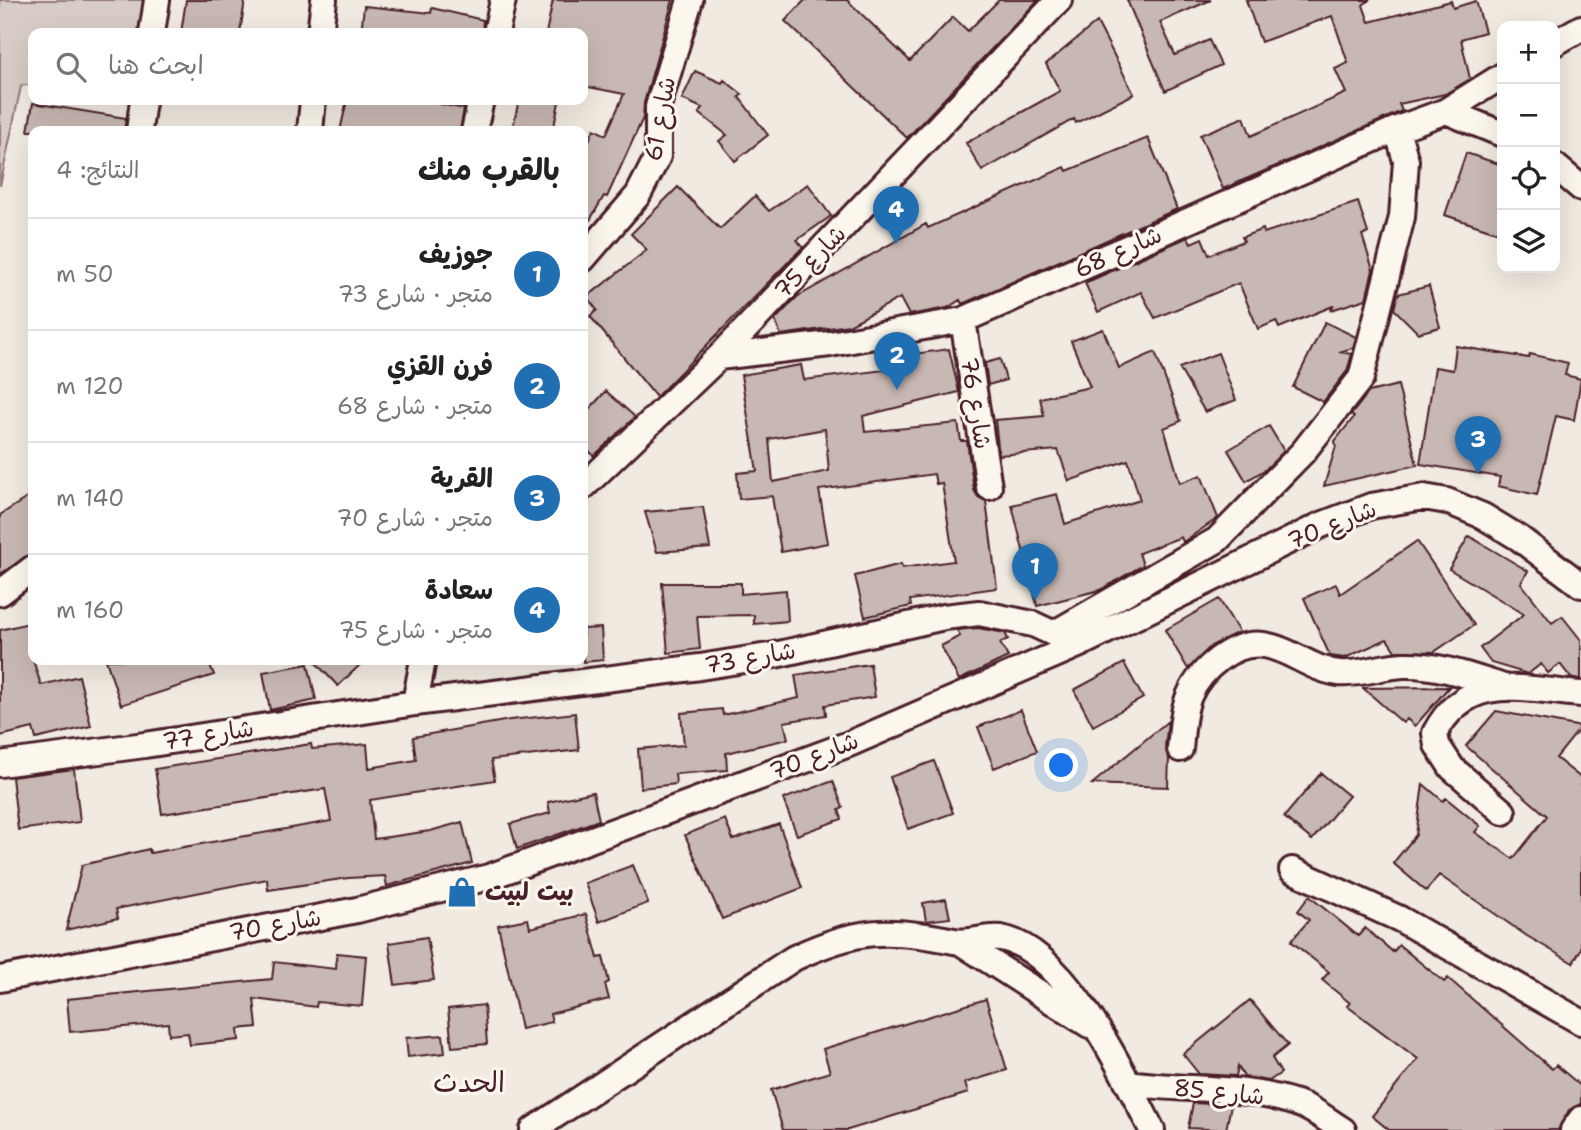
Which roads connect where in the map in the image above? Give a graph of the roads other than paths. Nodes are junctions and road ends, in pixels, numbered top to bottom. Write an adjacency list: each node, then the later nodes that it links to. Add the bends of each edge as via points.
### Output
1 (157, 0): 6 (street)
2 (324, 0): 7 (street)
3 (503, 0): 8 (street)
4 (690, 0): 23 (street, شارع 61, via 658,107 658,156 638,195)
5 (1059, 0): 25 (street, شارع 75)
6 (153, 28)
7 (321, 28)
8 (497, 28)
9 (1581, 28): 10 (street)
10 (1560, 40)
11 (1497, 79): 15 (street)
12 (142, 105): 16 (street)
13 (313, 105): 17 (street)
14 (480, 105): 18 (street)
15 (1446, 111): 19 (street, شارع 68); 20 (street)
16 (140, 126)
17 (310, 126)
18 (475, 126)
19 (1397, 129): 24 (street, شارع 68); 31 (street, via 1406,161 1402,217 1362,378 1303,452 1217,540)
20 (1497, 132)
21 (1560, 170): 22 (street)
22 (1581, 188)
23 (588, 253)
24 (963, 320): 25 (street, شارع 68, via 830,344); 27 (street, شارع 76)
25 (719, 357): 26 (street, شارع 75)
26 (588, 482)
27 (989, 487)
28 (28, 572): 30 (street)
29 (1581, 585): 32 (street, شارع 70, via 1556,563 1483,516 1447,501 1401,499 1321,525)
30 (0, 593)
31 (1055, 633): 32 (street, شارع 73); 36 (street, شارع 73, via 1009,617 979,613 763,657)
32 (1078, 645): 41 (street, شارع 70, via 849,744 489,877 357,910)
33 (422, 665): 36 (street)
34 (1507, 688): 35 (street); 37 (street, via 1444,668 1404,665 1341,673 1252,644 1218,659 1201,677 1189,696); 39 (street, via 1483,689 1466,698 1435,733 1452,768)
35 (1581, 694)
36 (415, 703): 38 (street, شارع 77)
37 (1180, 749)
38 (0, 764)
39 (1503, 812)
40 (1292, 870): 42 (street, via 1400,919)
41 (0, 979)
42 (1581, 1022)
43 (1130, 1083): 45 (street, via 1096,1030 960,942 905,931 865,933 831,941 794,958); 46 (street); 47 (street, شارع 85, via 1279,1098)
44 (1581, 1119): 48 (street)
45 (533, 1130)
46 (1152, 1130)
47 (1343, 1130)
48 (1573, 1130)

